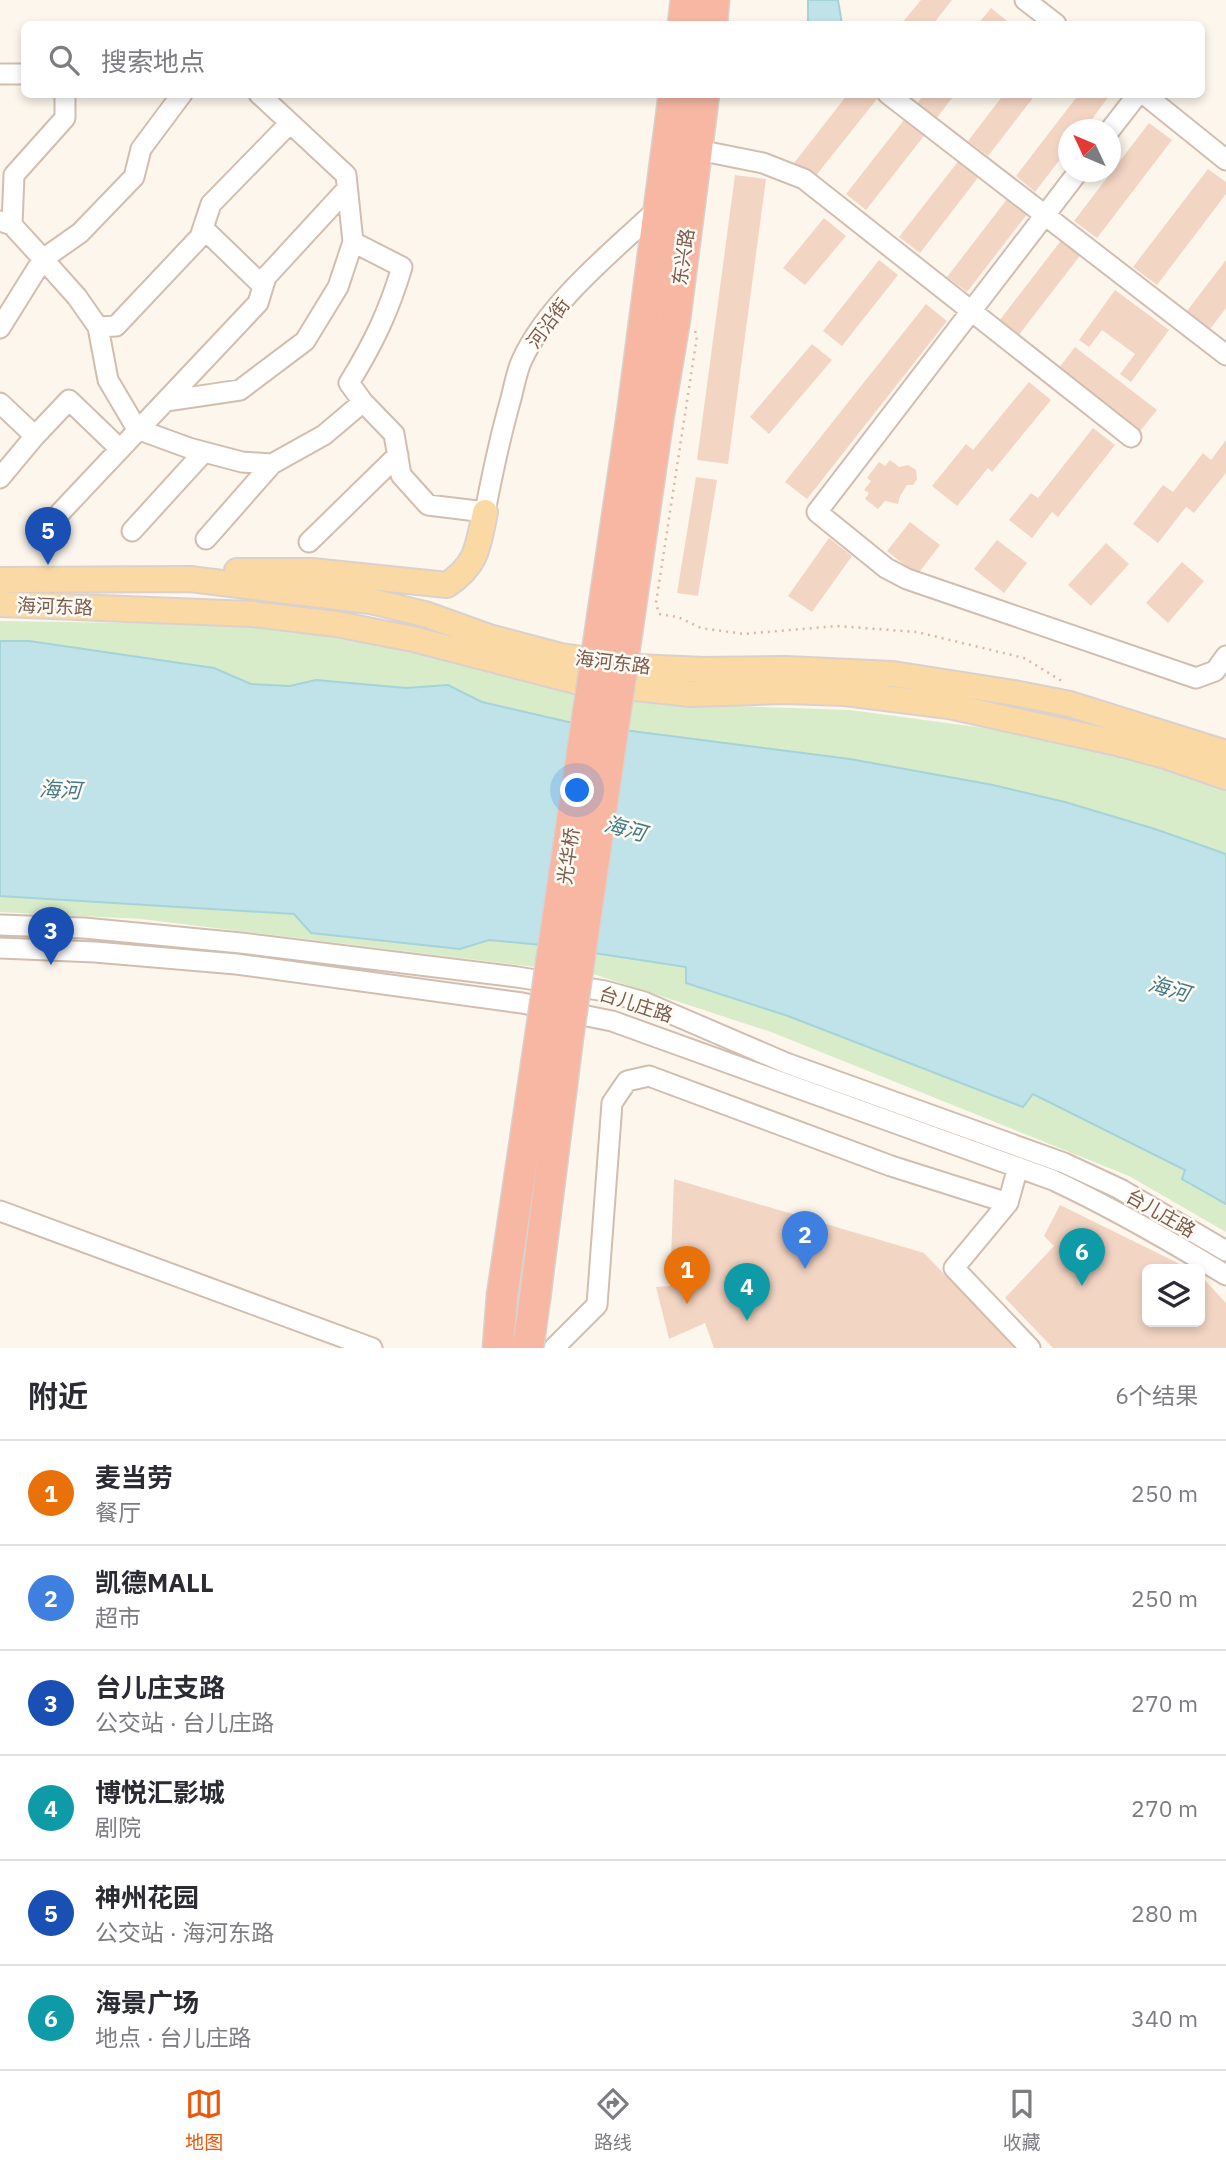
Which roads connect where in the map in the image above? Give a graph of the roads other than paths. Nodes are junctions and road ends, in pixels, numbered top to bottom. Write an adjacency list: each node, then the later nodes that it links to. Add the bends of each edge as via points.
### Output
1 (686, 0): 4 (highway)
2 (715, 0): 5 (highway)
3 (1025, 0): 6 (street)
4 (683, 21)
5 (712, 21)
6 (1052, 21)
7 (0, 74): 8 (street)
8 (21, 74)
9 (65, 98): 25 (street, via 65,118 14,174)
10 (179, 98): 28 (street, via 141,149 134,177 80,233)
11 (263, 98): 18 (street)
12 (673, 98): 23 (highway, 东兴路)
13 (704, 98): 19 (highway, 东兴路)
14 (893, 98): 24 (street)
15 (1135, 98): 17 (street)
16 (1149, 98): 20 (street)
17 (1119, 119)
18 (290, 123): 22 (street, via 346,175); 26 (street, via 211,204)
19 (698, 150): 30 (street, via 763,163 804,178); 37 (highway, 东兴路, via 674,319)
20 (1226, 160)
21 (1070, 182): 24 (street)
22 (347, 189): 27 (street); 29 (street, via 266,277)
23 (659, 208): 37 (highway, 东兴路); 46 (street, 河沿街, via 604,259 536,334 521,362)
24 (1044, 215): 30 (street); 33 (street)
25 (6, 223): 28 (street)
26 (203, 228): 29 (street); 31 (street, via 200,237 116,326)
27 (353, 242): 34 (street, via 338,287 305,341 240,390); 35 (street, via 402,267 391,305 349,383)
28 (43, 259): 31 (street); 32 (street)
29 (263, 286): 34 (street, via 258,303)
30 (969, 311): 40 (street); 54 (street, via 817,512 886,568 907,579 1196,678 1214,671)
31 (98, 327): 38 (street, via 108,380)
32 (0, 328)
33 (1226, 355)
34 (166, 401): 38 (street)
35 (363, 402): 43 (street, via 394,434); 44 (street, via 324,435)
36 (0, 403): 39 (street)
37 (645, 417): 64 (highway, 光华桥, bridge); 65 (highway, 光华桥, bridge)
38 (136, 429): 41 (street); 42 (street)
39 (35, 436): 41 (street, via 69,400); 45 (street)
40 (1131, 437)
41 (119, 448): 47 (street)
42 (204, 452): 44 (street); 48 (street)
43 (398, 455): 46 (street, via 401,475 428,505); 50 (street)
44 (272, 464): 49 (street)
45 (0, 478)
46 (485, 512): 51 (main road, via 476,553 464,573 447,585 312,571 248,570)
47 (58, 515)
48 (132, 531)
49 (206, 539)
50 (309, 542)
51 (190, 579): 52 (main road, 海河东路); 55 (main road, 海河东路, via 370,601 561,656 638,667 893,674 1014,693 1082,707)
52 (0, 580)
53 (0, 604): 56 (main road, 海河东路, via 252,614 413,639 579,682 691,694 845,693 949,706 1117,743)
54 (1226, 656)
55 (1226, 753)
56 (1226, 777)
57 (0, 925): 62 (street, 台儿庄路, via 241,943 605,991 786,1063 1064,1163 1120,1189)
58 (0, 948): 59 (street, 台儿庄路, via 236,964 522,1003 612,1021)
59 (1018, 1167): 60 (street); 63 (street, 台儿庄路, via 1087,1196)
60 (1008, 1203): 71 (street, via 891,1166 649,1076 627,1081 612,1103 597,1305); 72 (street, via 954,1268)
61 (0, 1211): 66 (street)
62 (1226, 1251)
63 (1226, 1275)
64 (502, 1296): 67 (street); 68 (highway, 光华桥)
65 (535, 1298): 69 (highway, 光华桥); 70 (street)
66 (372, 1348)
67 (482, 1348)
68 (498, 1348)
69 (527, 1348)
70 (541, 1348)
71 (554, 1348)
72 (1030, 1348)

